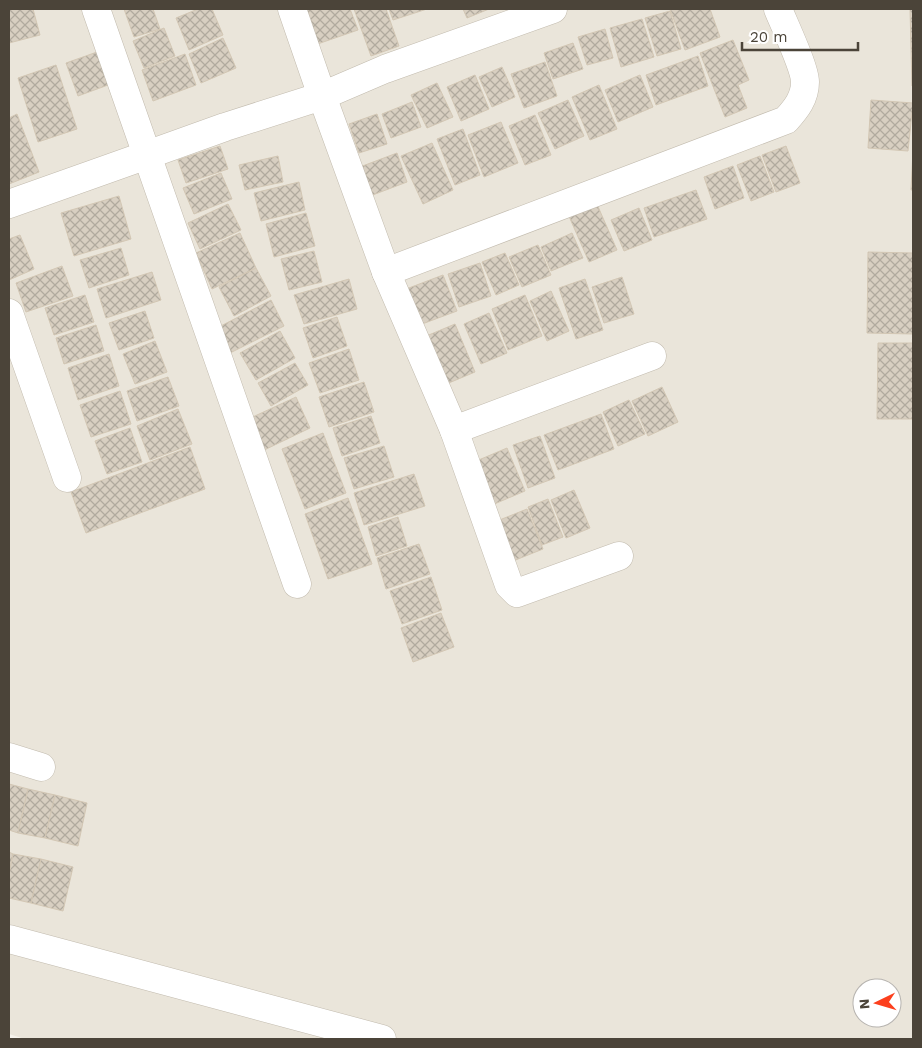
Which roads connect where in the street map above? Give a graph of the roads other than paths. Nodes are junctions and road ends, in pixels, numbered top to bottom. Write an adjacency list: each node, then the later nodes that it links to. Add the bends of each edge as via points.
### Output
1 (96, 9): 6 (street)
2 (292, 9): 5 (street)
3 (552, 9): 5 (street, via 385,69)
4 (778, 9): 8 (street, via 805,81 803,96 786,120)
5 (322, 96): 6 (street); 8 (street)
6 (147, 155): 7 (street); 14 (street)
7 (9, 204)
8 (386, 272): 11 (street)
9 (9, 313): 12 (street)
10 (652, 356): 11 (street)
11 (454, 430): 13 (street, via 503,570 509,585 517,593)
12 (67, 478)
13 (619, 556)
14 (297, 584)
15 (9, 758): 16 (street)
16 (41, 767)
17 (9, 939): 18 (street)
18 (382, 1039)

